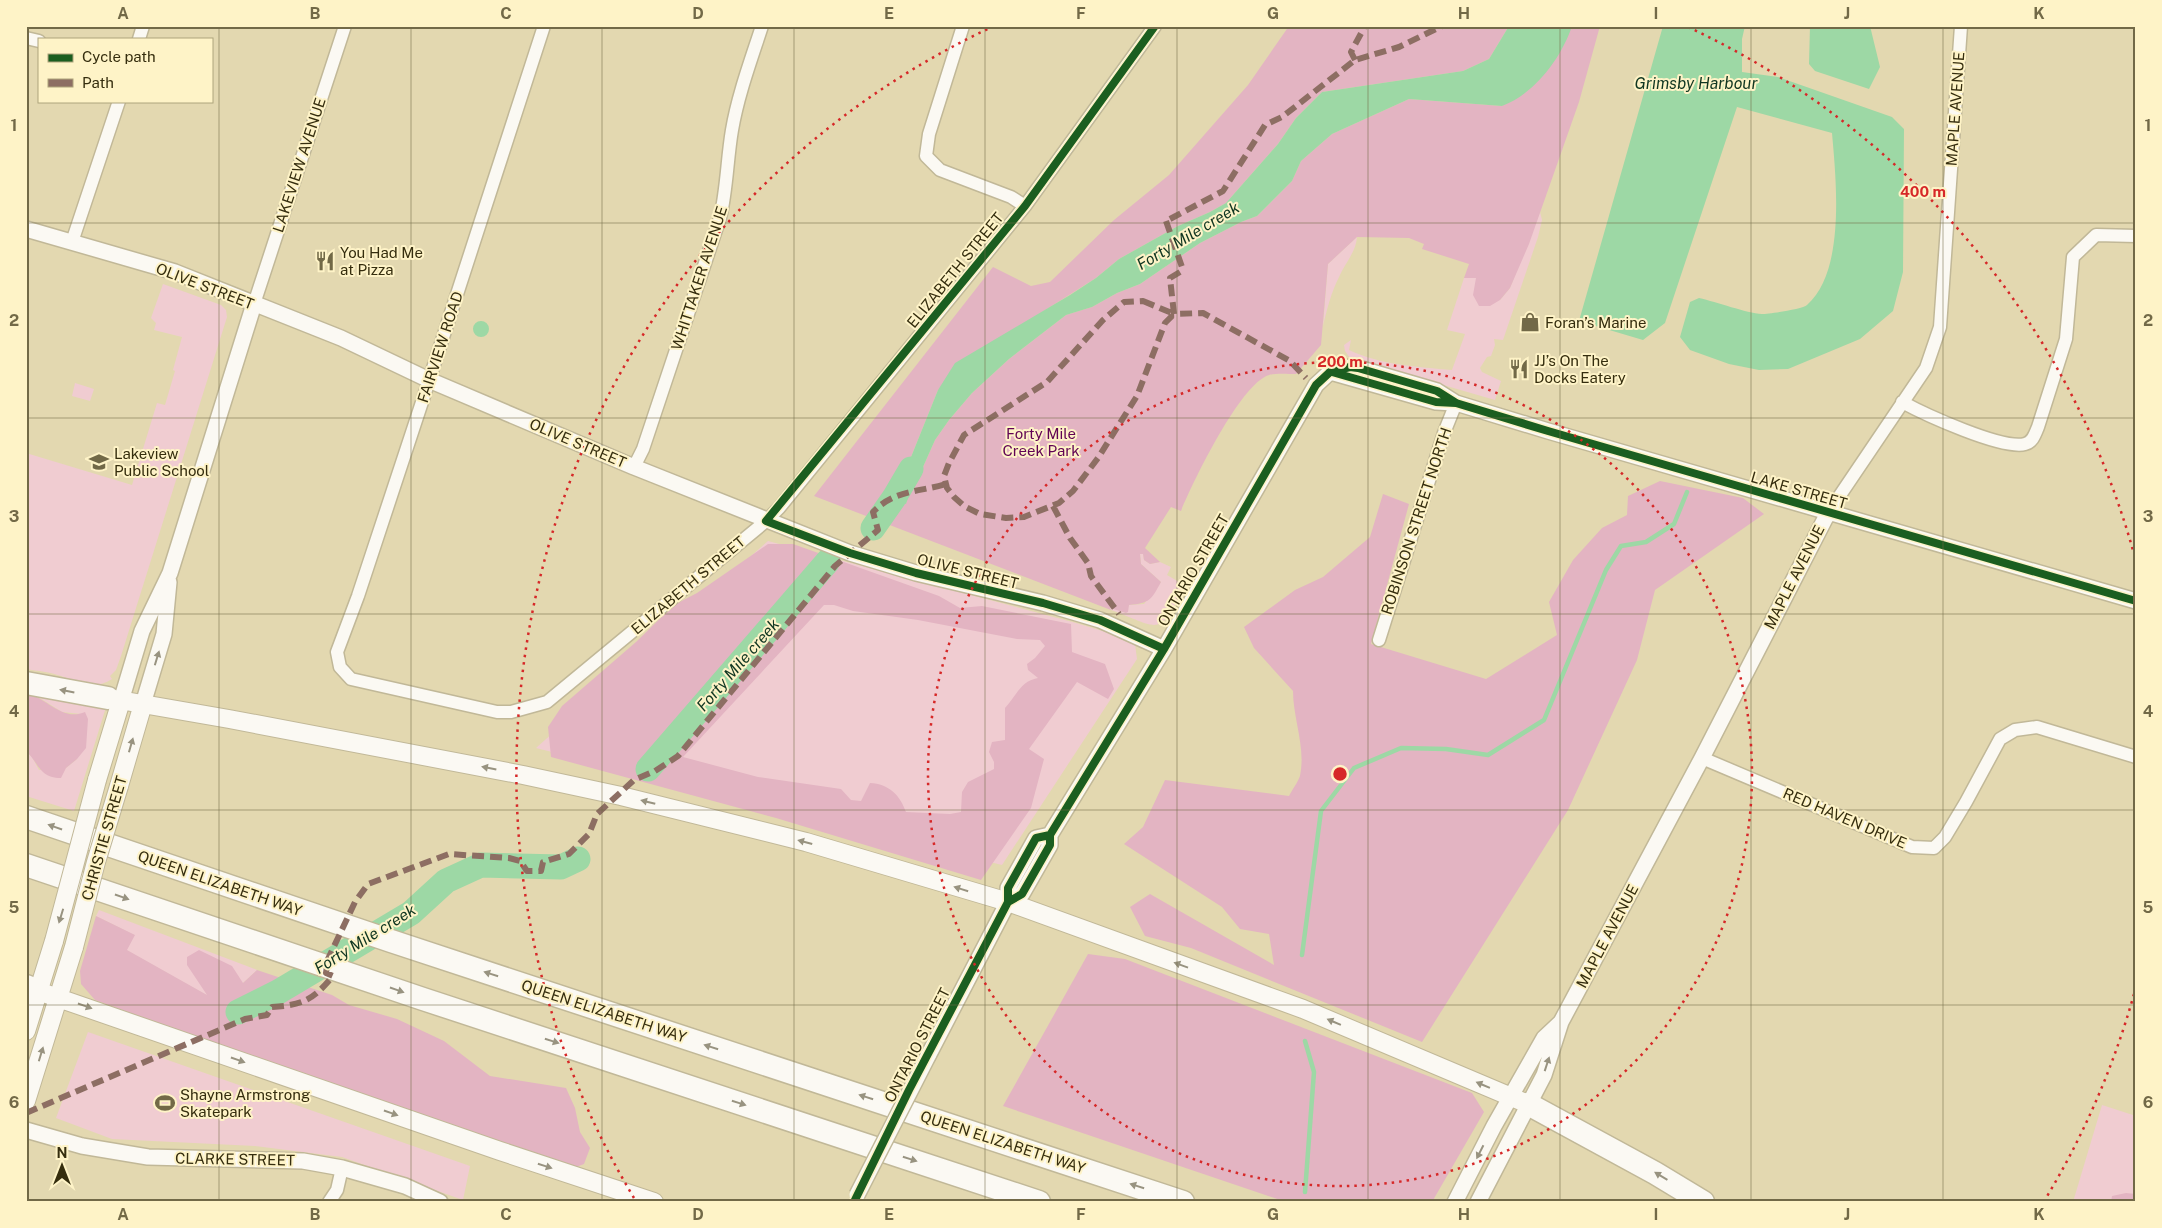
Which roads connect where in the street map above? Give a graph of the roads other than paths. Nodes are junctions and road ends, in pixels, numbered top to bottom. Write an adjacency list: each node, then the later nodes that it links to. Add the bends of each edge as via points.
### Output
1 (143, 26): 9 (street)
2 (345, 26): 16 (street, LAKEVIEW AVENUE)
3 (544, 26): 18 (street, FAIRVIEW ROAD)
4 (762, 26): 21 (street, WHITTAKER AVENUE, via 737,104 720,218 643,449)
5 (963, 26): 12 (street, via 929,134 926,156 940,170 1011,197)
6 (1155, 26): 12 (street, ELIZABETH STREET)
7 (1961, 26): 19 (street, MAPLE AVENUE, via 1940,327 1926,368)
8 (26, 38): 10 (street)
9 (139, 38)
10 (38, 42)
11 (119, 102): 15 (street)
12 (1025, 206): 23 (street, ELIZABETH STREET)
13 (26, 229): 15 (street, OLIVE STREET)
14 (2136, 236): 19 (street, via 2096,235 2073,257 2066,339 2033,439 2025,444 2002,442 1937,420)
15 (72, 242): 16 (street, OLIVE STREET, via 175,272)
16 (254, 304): 18 (street, OLIVE STREET, via 341,338); 24 (street, CHRISTIE STREET)
17 (1330, 372): 20 (street, LAKE STREET, via 1436,402); 27 (street, ONTARIO STREET, via 1316,386)
18 (429, 380): 21 (street, OLIVE STREET); 28 (street, FAIRVIEW ROAD, via 337,652)
19 (1902, 402): 22 (street, MAPLE AVENUE)
20 (1456, 403): 22 (street, LAKE STREET); 26 (street, ROBINSON STREET NORTH)
21 (634, 467): 23 (street, OLIVE STREET)
22 (1828, 513): 25 (street, LAKE STREET); 33 (street, MAPLE AVENUE)
23 (766, 521): 27 (street, OLIVE STREET, via 868,559 1100,620); 28 (street, ELIZABETH STREET, via 547,702 511,712 497,712 351,679)
24 (170, 573): 30 (street, CHRISTIE STREET); 31 (street, CHRISTIE STREET, one-way to 24, via 164,634)
25 (2136, 601)
26 (1378, 640)
27 (1164, 648): 36 (street, ONTARIO STREET, via 1050,835 1050,845 1022,894)
28 (340, 667)
29 (26, 683): 30 (highway, one-way to 29)
30 (115, 699): 31 (main road); 37 (main road, CHRISTIE STREET, one-way to 37, bridge)
31 (143, 704): 36 (main road, one-way to 31, via 806,842 621,796); 37 (main road, CHRISTIE STREET, one-way to 31, bridge, via 74,947)
32 (2136, 757): 33 (street, RED HAVEN DRIVE, via 2037,727 2015,730 2000,739 1945,837 1934,848 1912,847)
33 (1702, 758): 39 (street, MAPLE AVENUE, via 1561,1022 1544,1075)
34 (26, 817): 49 (highway, QUEEN ELIZABETH WAY, one-way to 34)
35 (26, 865): 48 (highway, one-way to 48)
36 (1008, 902): 39 (main road, one-way to 36, via 1303,1009); 47 (street, ONTARIO STREET, bridge)
37 (41, 992): 38 (main road, CHRISTIE STREET); 40 (main road, CHRISTIE STREET, one-way to 37); 46 (main road, one-way to 46)
38 (26, 1031)
39 (1519, 1100): 43 (street, MAPLE AVENUE, one-way to 43); 50 (street, MAPLE AVENUE); 51 (highway, one-way to 39)
40 (26, 1101)
41 (26, 1130): 42 (street, CLARKE STREET, via 82,1146 148,1157 303,1161)
42 (342, 1168): 44 (street, via 337,1190); 45 (street, CLARKE STREET, via 405,1186)
43 (1456, 1198)
44 (328, 1202)
45 (440, 1202)
46 (654, 1202)
47 (854, 1202)
48 (1039, 1202)
49 (1183, 1202)
50 (1478, 1202)
51 (1703, 1202)

